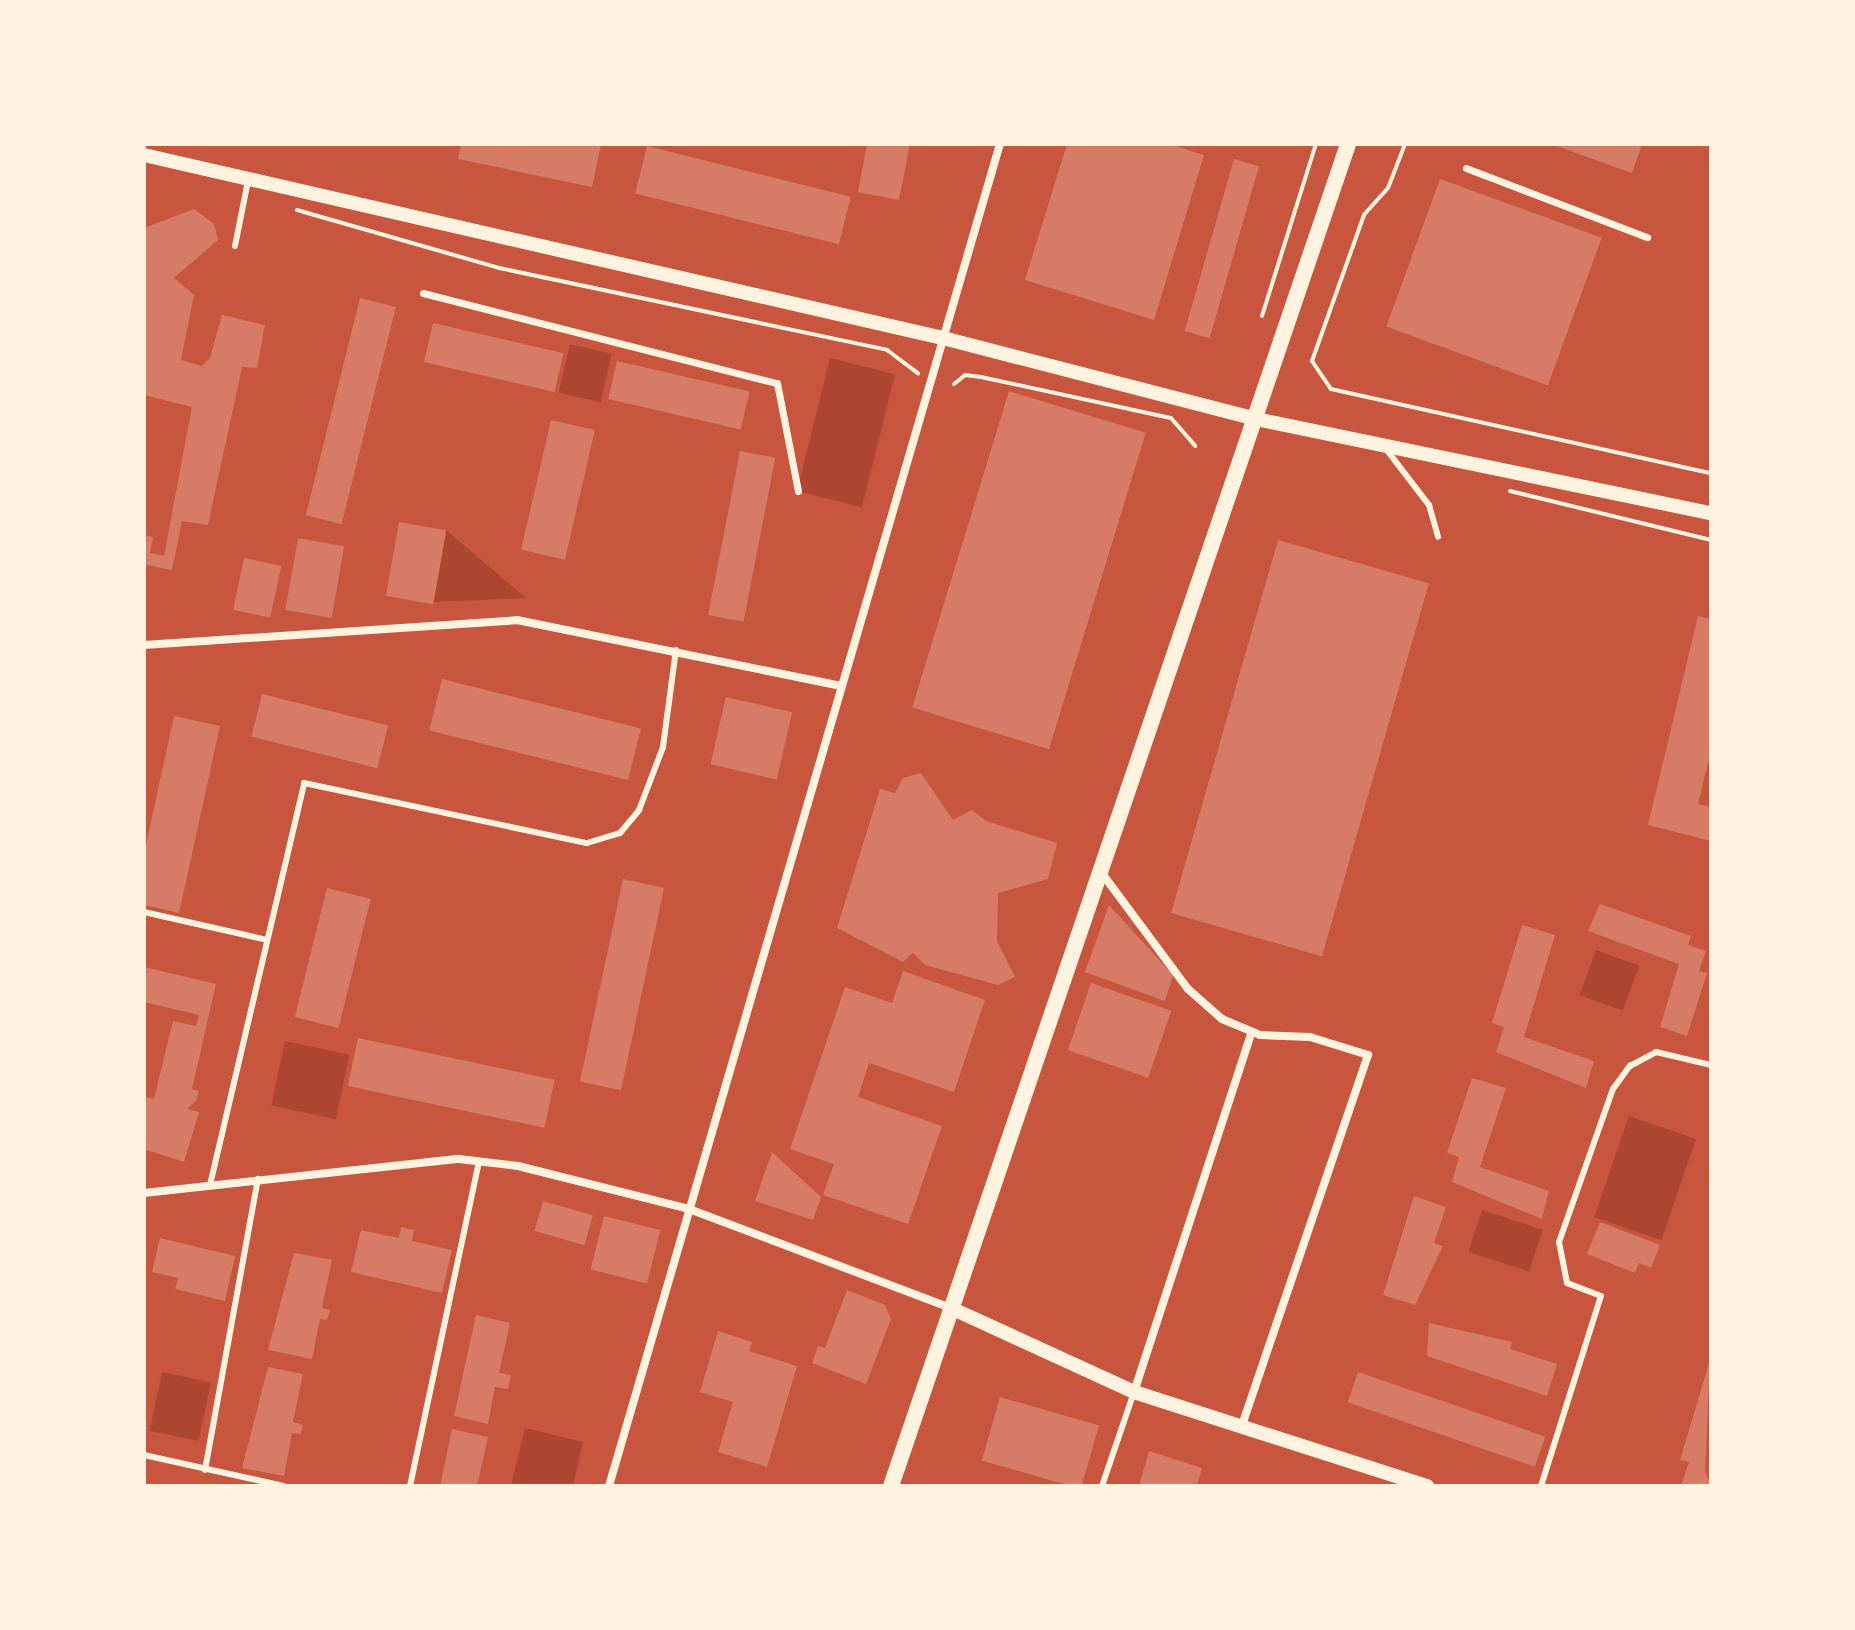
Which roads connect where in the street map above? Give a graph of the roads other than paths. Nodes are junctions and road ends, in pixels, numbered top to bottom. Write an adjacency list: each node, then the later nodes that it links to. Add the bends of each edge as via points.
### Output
1 (1000, 144): 9 (street)
2 (1348, 144): 10 (main road)
3 (144, 155): 5 (street)
4 (1466, 168): 6 (street)
5 (248, 181): 7 (lane); 9 (street)
6 (1647, 237)
7 (235, 246)
8 (423, 293): 12 (street, via 777,383)
9 (943, 338): 10 (street); 17 (street)
10 (1256, 419): 11 (street); 18 (main road)
11 (1386, 449): 13 (street); 14 (lane, via 1429,505)
12 (798, 491)
13 (1711, 513)
14 (1438, 537)
15 (144, 645): 16 (street, via 517,620)
16 (676, 650): 17 (street); 20 (lane, via 663,747 639,810 620,833 587,843 304,783)
17 (841, 686): 27 (street)
18 (1100, 871): 21 (street, via 1188,989 1222,1019); 28 (main road)
19 (144, 912): 20 (lane)
20 (267, 940): 25 (lane)
21 (1252, 1032): 29 (street); 30 (street, via 1310,1037 1368,1055)
22 (1711, 1065): 39 (lane, via 1656,1052 1630,1066 1613,1089 1559,1242 1567,1283 1601,1296)
23 (479, 1161): 24 (street); 27 (street, via 582,1178); 34 (lane)
24 (258, 1179): 25 (street); 32 (lane)
25 (210, 1185): 26 (street)
26 (144, 1193)
27 (689, 1209): 28 (street); 35 (street)
28 (953, 1309): 29 (street); 36 (main road)
29 (1134, 1392): 30 (street); 37 (lane)
30 (1243, 1423): 38 (street)
31 (144, 1455): 32 (lane)
32 (205, 1470): 33 (lane)
33 (284, 1486)
34 (410, 1486)
35 (609, 1486)
36 (891, 1486)
37 (1102, 1486)
38 (1427, 1486)
39 (1541, 1486)

